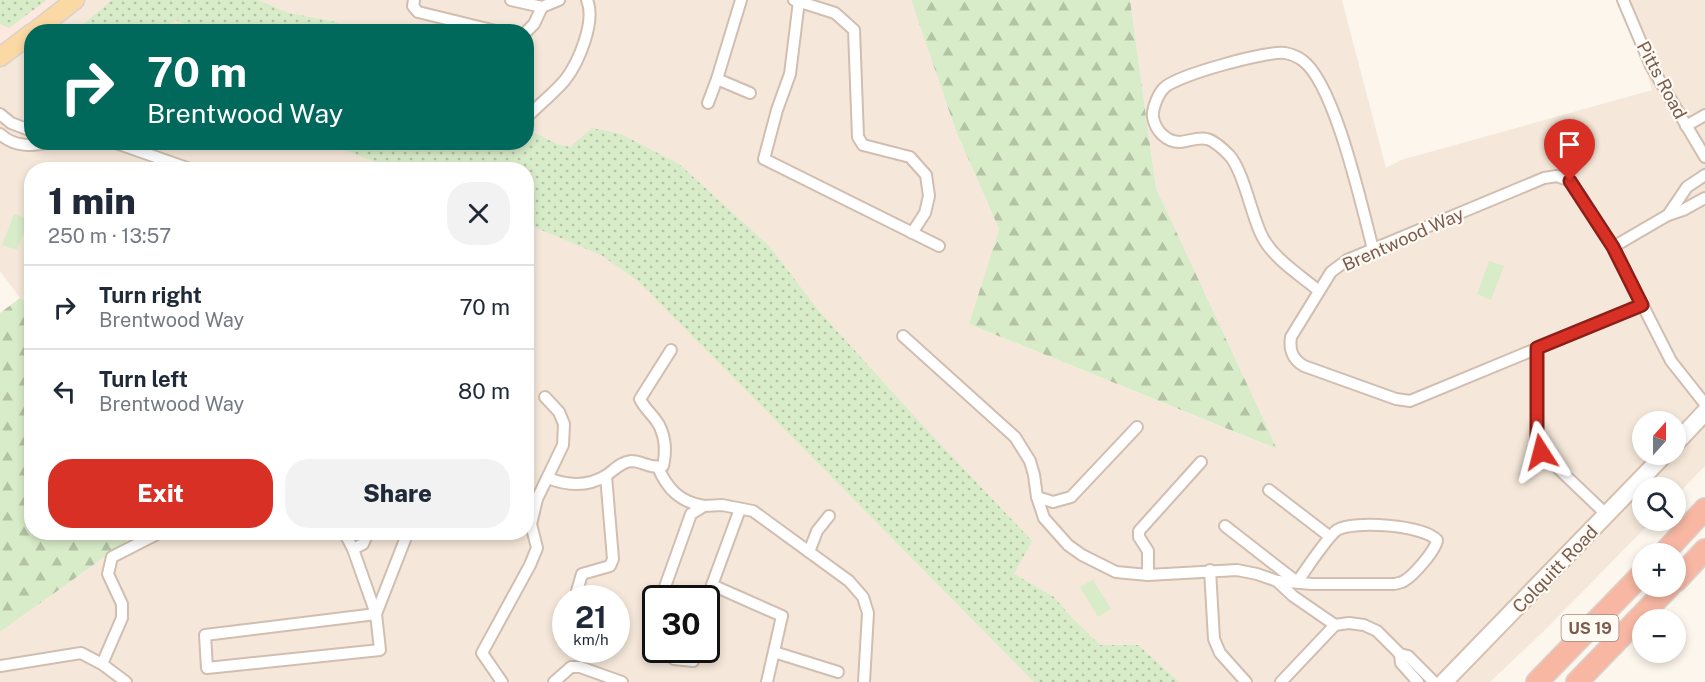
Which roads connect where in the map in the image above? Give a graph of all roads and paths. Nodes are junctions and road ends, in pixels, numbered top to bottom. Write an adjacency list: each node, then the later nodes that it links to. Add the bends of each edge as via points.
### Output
1 (75, 0): 10 (main road)
2 (414, 0): 11 (street, via 418,12)
3 (511, 0): 9 (street)
4 (559, 0): 9 (street)
5 (587, 0): 18 (street, via 589,27 578,56 565,80)
6 (741, 0): 15 (street)
7 (1623, 0): 21 (street, Pitts Road, via 1651,66)
8 (796, 1): 32 (street, via 835,13 854,30 858,137 863,145 910,157 926,175 929,196 925,213); 32 (street, via 790,74 764,159)
9 (542, 7): 12 (street)
10 (44, 24)
11 (467, 24)
12 (534, 24)
13 (24, 39): 14 (main road)
14 (0, 57)
15 (717, 79): 16 (street); 17 (street)
16 (750, 93)
17 (708, 103)
18 (534, 110)
19 (0, 114): 22 (street)
20 (1705, 115): 21 (street)
21 (1686, 126): 24 (street, Pitts Road)
22 (24, 128)
23 (0, 134): 25 (street)
24 (1701, 141): 27 (street, Pitts Road)
25 (24, 145)
26 (136, 150): 28 (street)
27 (1705, 157)
28 (170, 162)
29 (1705, 175): 31 (street, via 1687,187)
30 (1705, 198): 31 (street)
31 (1668, 215): 34 (street)
32 (912, 233): 33 (street)
33 (939, 246)
34 (1613, 247): 35 (street, Brentwood Way, via 1570,181 1557,176); 37 (street, Brentwood Way)
35 (1373, 249): 36 (street, Brentwood Way, via 1331,272); 36 (street, via 1341,130 1323,88 1301,60 1284,53 1254,56 1164,88 1152,114 1155,128 1165,138 1179,142 1209,139 1221,147 1239,169 1262,236 1280,258)
36 (1319, 291): 39 (street, Brentwood Way, via 1291,337 1293,357 1304,366 1396,399 1410,400)
37 (1642, 305): 39 (street, Brentwood Way); 42 (street, Brentwood Way, via 1671,361)
38 (903, 336): 52 (street, via 1015,437 1030,461)
39 (1537, 348): 57 (street, via 1537,442 1541,452)
40 (671, 350): 48 (street, via 640,399 660,426 666,451 663,466)
41 (545, 398): 50 (street, via 559,412 564,424 563,445)
42 (1705, 404)
43 (1705, 412): 45 (street)
44 (1137, 427): 52 (street, via 1071,497 1053,502)
45 (1686, 432)
46 (1201, 462): 72 (street, via 1138,531 1148,550)
47 (1655, 465): 57 (street, Colquitt Road)
48 (658, 467): 49 (street, via 631,461); 54 (street, via 664,482 677,496)
49 (606, 476): 50 (street, via 586,483 565,484); 76 (street, via 613,560 610,566 582,574)
50 (549, 478): 53 (street)
51 (1269, 490): 61 (street)
52 (1037, 497): 72 (street, via 1044,518 1082,555 1116,572)
53 (534, 506)
54 (704, 506): 55 (street); 77 (street, via 691,514)
55 (741, 509): 69 (street, via 753,511); 78 (street)
56 (1705, 509): 66 (highway)
57 (1607, 515): 98 (street, Colquitt Road)
58 (830, 516): 69 (street, via 817,531)
59 (1225, 526): 74 (street)
60 (534, 536): 89 (street, via 537,548 530,565 482,653)
61 (1329, 536): 74 (street); 74 (street, via 1340,528 1353,526 1403,526 1427,532 1437,540 1437,545 1404,582)
62 (145, 540): 85 (street, via 112,557 108,574 122,604 122,618)
63 (348, 540): 67 (street)
64 (365, 540): 67 (street)
65 (405, 540): 81 (street)
66 (1673, 543)
67 (353, 549): 81 (street)
68 (1705, 550): 71 (highway)
69 (809, 552): 93 (street, via 849,581 863,597 868,613)
70 (1210, 570): 72 (street); 73 (street, via 1238,570); 94 (street, via 1214,639 1220,653)
71 (1686, 570)
72 (1149, 575)
73 (1276, 581): 74 (street); 82 (street)
74 (1297, 582)
75 (1632, 584): 99 (highway, US 19)
76 (579, 585)
77 (666, 585)
78 (712, 585)
79 (720, 589): 83 (street, via 782,616)
80 (1659, 597): 100 (highway, US 19)
81 (376, 614): 81 (street, via 380,650 207,668 205,634)
82 (1335, 625): 84 (street, via 1364,625 1377,631); 95 (street)
83 (774, 652): 87 (street); 92 (street)
84 (1400, 654): 96 (street, via 1401,663); 97 (street, via 1408,656)
85 (102, 664): 86 (street, via 81,653); 88 (street)
86 (0, 666)
87 (838, 672)
88 (126, 682)
89 (502, 682)
90 (554, 682): 91 (street, via 571,668 580,666)
91 (622, 682)
92 (768, 682)
93 (864, 682)
94 (1246, 682)
95 (1281, 682)
96 (1418, 682)
97 (1434, 682)
98 (1444, 682)
99 (1537, 682)
100 (1577, 682)

